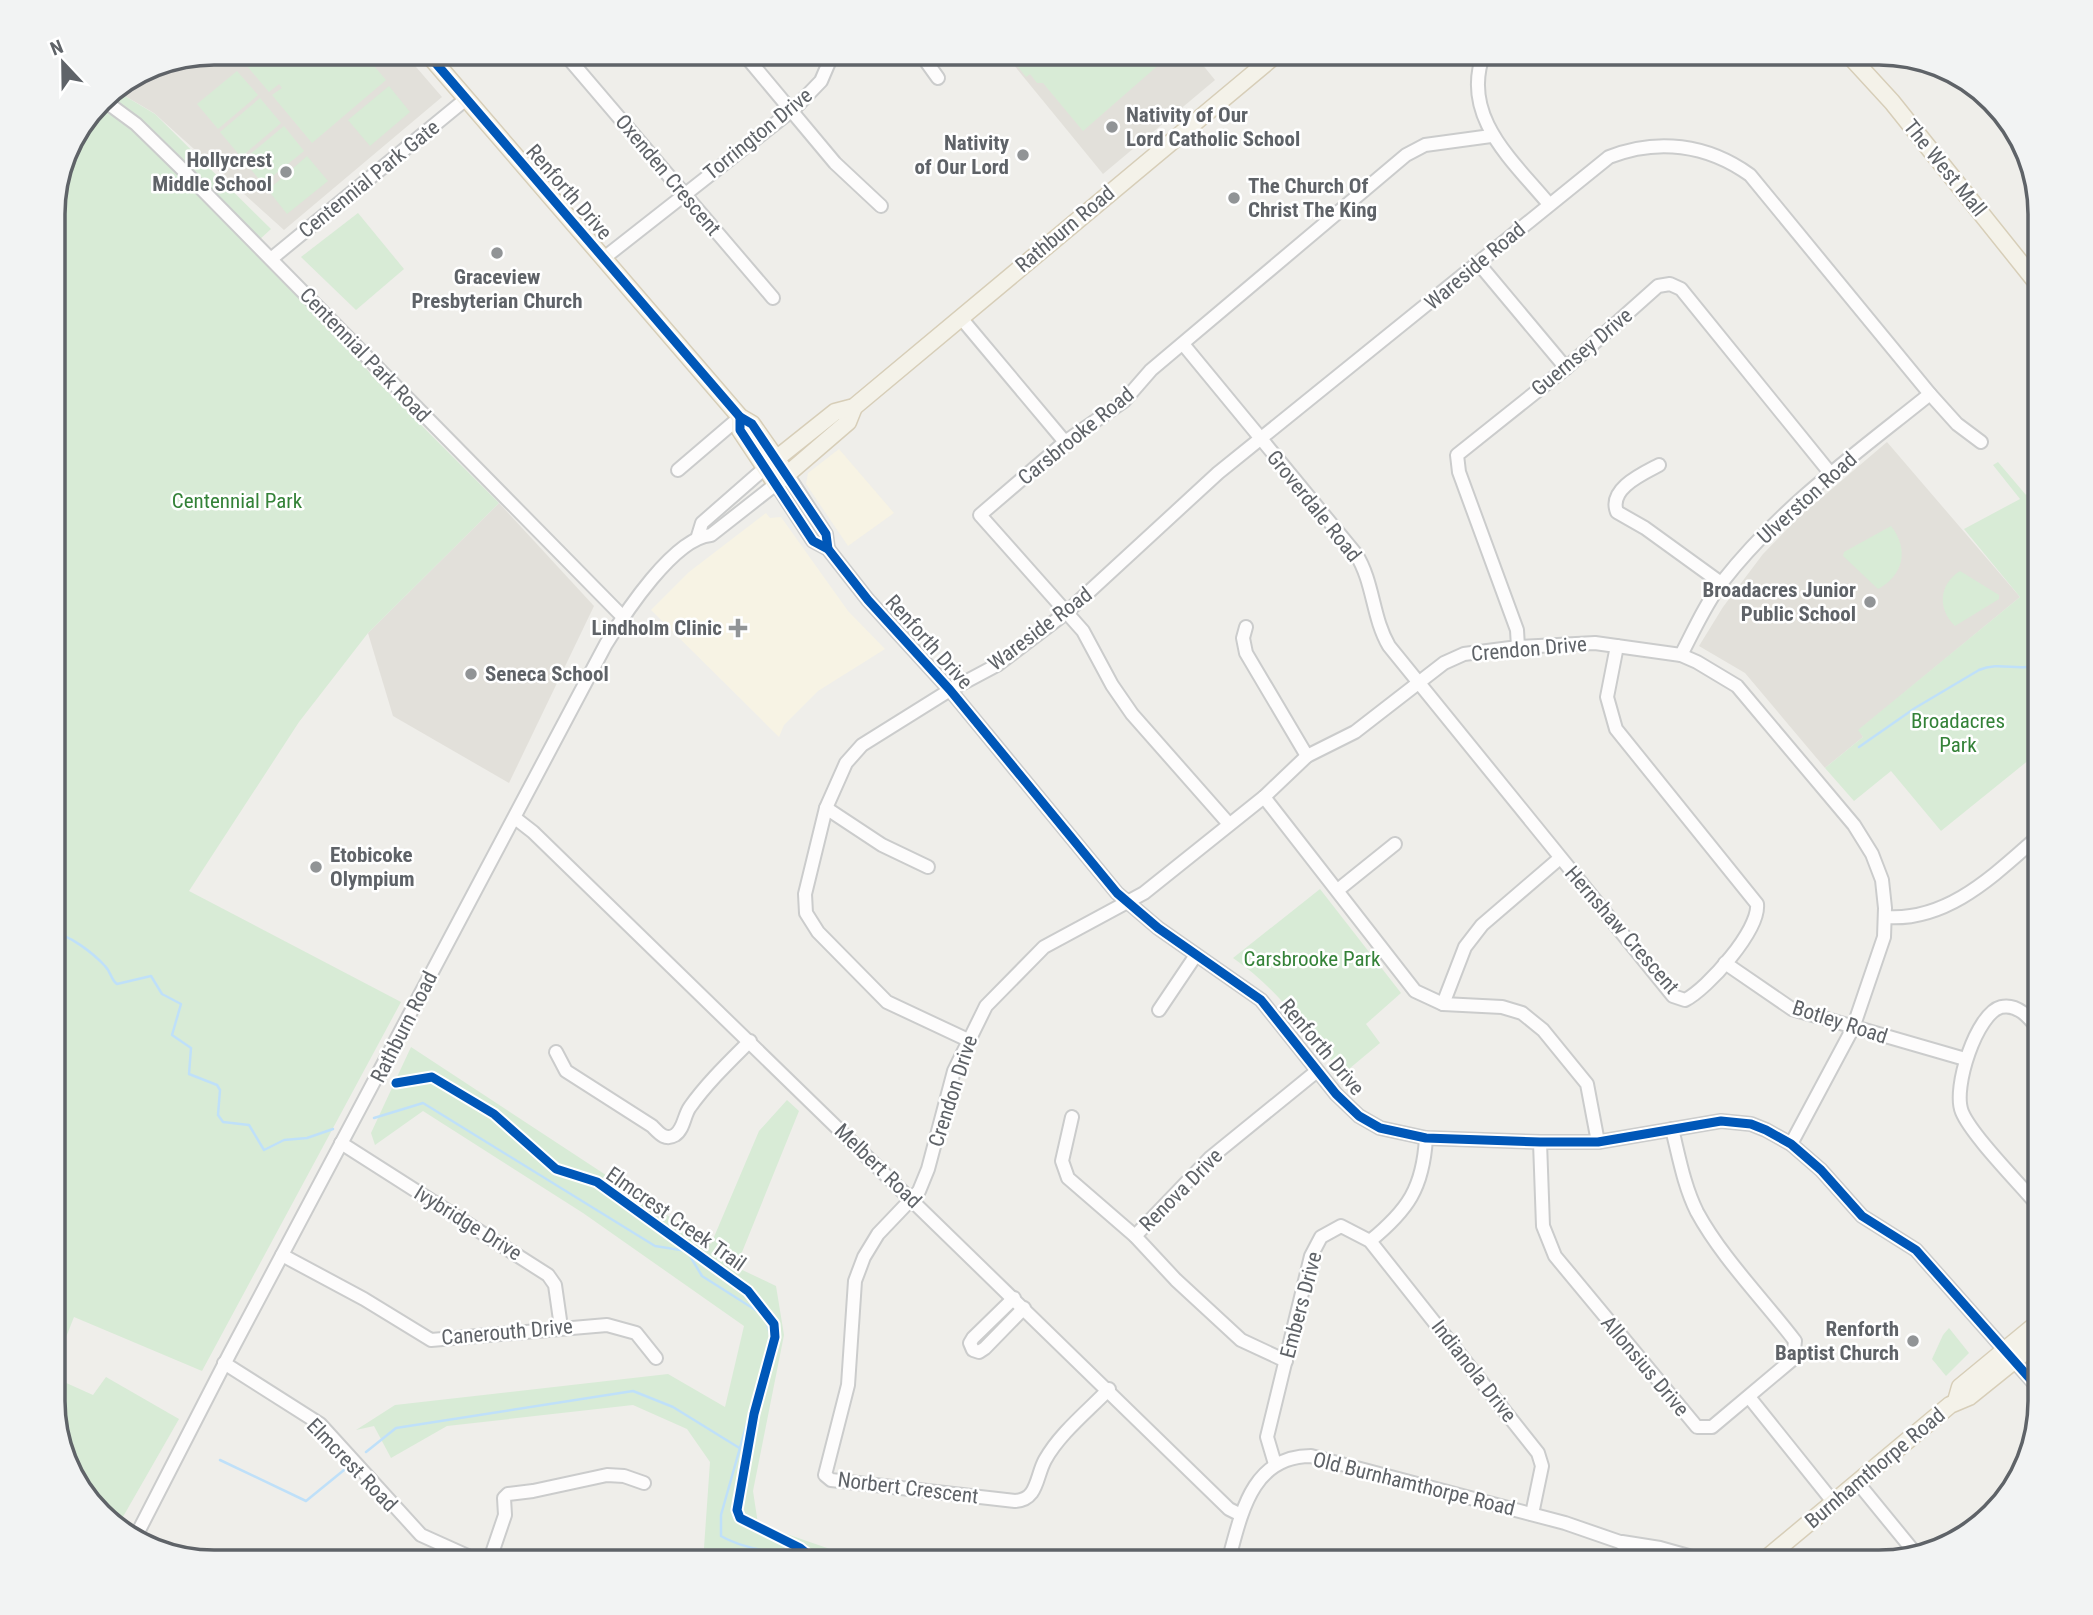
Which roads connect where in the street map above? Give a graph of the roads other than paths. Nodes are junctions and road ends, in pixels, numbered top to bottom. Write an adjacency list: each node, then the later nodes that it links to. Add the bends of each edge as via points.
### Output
1 (438, 65): 10 (main road, Renforth Drive)
2 (575, 65): 14 (street, Oxenden Crescent)
3 (753, 65): 12 (street)
4 (828, 65): 12 (street, Torrington Drive, via 821,81)
5 (929, 65): 9 (street)
6 (1263, 65): 22 (main road, Rathburn Road)
7 (1480, 65): 13 (street, via 1480,100)
8 (1858, 65): 20 (main road, The West Mall)
9 (938, 78)
10 (466, 99): 17 (main road, Renforth Drive); 18 (street, Centennial Park Gate)
11 (111, 106): 18 (street, Centennial Park Road, via 136,124)
12 (790, 112): 14 (street, Torrington Drive); 16 (street)
13 (1491, 136): 15 (street); 23 (street, Carsbrooke Road, via 1425,145 1406,155)
14 (684, 193): 17 (street, Torrington Drive); 21 (street, Oxenden Crescent)
15 (1548, 203): 19 (street, Wareside Road); 25 (street, Wareside Road, via 1595,166 1629,150 1682,146 1723,158 1761,185)
16 (881, 206)
17 (604, 258): 27 (main road, Renforth Drive)
18 (271, 259): 39 (street, Centennial Park Road)
19 (1479, 264): 24 (street); 28 (street, Wareside Road)
20 (2028, 272)
21 (773, 298)
22 (961, 318): 26 (main road, Rathburn Road); 29 (street)
23 (1183, 344): 28 (street, Groverdale Road); 29 (street, Carsbrooke Road, via 1151,370 1124,401)
24 (1566, 368): 34 (street, Guernsey Drive, via 1658,286 1674,285); 42 (street, Guernsey Drive, via 1457,457 1517,630)
25 (1930, 394): 30 (street, Wareside Road); 34 (street, Ulverston Road)
26 (854, 407): 31 (main road, Rathburn Road, via 835,412); 35 (main road, Rathburn Road, via 848,422)
27 (740, 417): 31 (main road, Renforth Drive, via 752,424); 33 (street)
28 (1260, 438): 38 (street, Wareside Road); 44 (street, Groverdale Road, via 1356,554 1369,580 1384,638)
29 (1065, 442): 38 (street, Carsbrooke Road, via 980,515)
30 (1981, 442)
31 (772, 463): 35 (main road, Renforth Drive); 36 (street, Rathburn Road, via 702,523)
32 (1659, 465): 37 (street, via 1618,494 1617,512)
33 (678, 470)
34 (1831, 474): 37 (street, Ulverston Road, via 1763,533)
35 (782, 479): 36 (street, Rathburn Road, via 711,535); 45 (street, Renforth Drive, via 826,534 828,549 868,600)
36 (698, 536): 39 (street, Rathburn Road, via 650,582)
37 (1721, 583): 43 (street, Ulverston Road)
38 (1067, 612): 45 (street, Wareside Road, via 997,665); 50 (street, Carsbrooke Road, via 1088,639 1120,699)
39 (623, 617): 49 (street, Rathburn Road)
40 (1246, 627): 46 (street, via 1246,653)
41 (1617, 646): 42 (street, Crendon Drive); 43 (street, Crendon Drive); 59 (street, Hernshaw Crescent, via 1607,696 1612,723 1757,904 1754,924)
42 (1518, 647): 44 (street, Crendon Drive, via 1464,654)
43 (1681, 655): 57 (street, Crendon Drive, via 1737,686 1854,825 1879,872)
44 (1418, 682): 46 (street, Crendon Drive, via 1355,732); 53 (street, Hernshaw Crescent)
45 (950, 690): 48 (street, Wareside Road, via 862,745 846,763); 56 (street, Renforth Drive)
46 (1307, 756): 47 (street, Crendon Drive)
47 (1264, 797): 50 (street, Crendon Drive); 55 (street)
48 (826, 808): 54 (street, via 882,845); 64 (street, Wareside Road, via 805,894 806,913 818,932 887,1002)
49 (515, 818): 65 (street, Melbert Road); 74 (street, Rathburn Road)
50 (1229, 824): 56 (street, Crendon Drive)
51 (1395, 844): 55 (street)
52 (2028, 847): 57 (street, via 1948,906 1912,917)
53 (1560, 858): 59 (street, Hernshaw Crescent, via 1673,996 1685,1000 1698,993); 60 (street, via 1482,925 1465,947)
54 (928, 866)
55 (1339, 889): 60 (street, via 1415,990)
56 (1129, 903): 58 (street, Renforth Drive); 64 (street, Crendon Drive, via 1044,947 986,1006)
57 (1885, 918): 63 (street, Crendon Drive, via 1882,946)
58 (1196, 955): 61 (street); 68 (street, Renforth Drive, via 1261,1000)
59 (1725, 963): 63 (street, Botley Road, via 1792,1009)
60 (1443, 1004): 73 (street, via 1515,1009 1543,1030 1587,1084)
61 (1158, 1010)
62 (2028, 1017): 67 (street, via 2011,1007 1991,1013)
63 (1853, 1028): 67 (street, Botley Road); 75 (street, Crendon Drive)
64 (968, 1040): 77 (street, Crendon Drive, via 954,1071 928,1169)
65 (750, 1041): 66 (street, via 689,1108 671,1138 566,1071); 77 (street, Melbert Road)
66 (556, 1052)
67 (1965, 1059): 76 (street, via 1959,1082 1962,1111)
68 (1317, 1071): 71 (street, Renforth Drive, via 1359,1116 1380,1128); 78 (street, Renova Drive, via 1210,1158)
69 (1072, 1117): 78 (street, via 1062,1161 1064,1172)
70 (1672, 1129): 73 (street, Renforth Drive); 75 (street, Renforth Drive, via 1737,1122 1766,1130); 92 (street, Allonsius Drive, via 1696,1209 1795,1341 1793,1359)
71 (1426, 1138): 72 (street, Renforth Drive); 79 (street, via 1417,1189 1409,1205)
72 (1540, 1142): 73 (street, Renforth Drive); 92 (street, Allonsius Drive, via 1543,1226 1555,1256 1696,1427 1712,1427)
73 (1598, 1142)
74 (341, 1143): 80 (street, Rathburn Road); 83 (street, Ivybridge Drive, via 548,1275 555,1285)
75 (1791, 1144): 86 (street, Renforth Drive, via 1862,1216 1916,1250)
76 (2028, 1193)
77 (912, 1198): 81 (street, Melbert Road); 91 (street, Norbert Crescent, via 878,1234 855,1281 848,1385 824,1471 827,1478 1025,1500 1051,1451)
78 (1135, 1236): 88 (street, Renova Drive, via 1241,1340)
79 (1370, 1241): 88 (street, Embers Drive, via 1341,1226 1321,1237 1311,1256); 97 (street, Indianola Drive, via 1538,1453 1542,1466)
80 (282, 1255): 83 (street, Canerouth Drive, via 431,1340); 89 (street, Rathburn Road)
81 (1014, 1298): 82 (street, Melbert Road); 82 (street, via 973,1338 973,1350 985,1348)
82 (1024, 1308): 91 (street, Melbert Road)
83 (561, 1327): 87 (street, Canerouth Drive, via 628,1329 645,1340)
84 (2028, 1335): 86 (main road, Burnhamthorpe Road)
85 (2028, 1346): 86 (main road, Burnhamthorpe Road)
86 (2009, 1356): 90 (street, Renforth Drive); 95 (main road, Burnhamthorpe Road, via 1969,1397 1956,1401)
87 (656, 1357)
88 (1286, 1361): 93 (street, Embers Drive, via 1267,1437)
89 (224, 1363): 99 (street, Rathburn Road); 103 (street, Elmcrest Road, via 320,1424 421,1535)
90 (2028, 1377)
91 (1109, 1389): 98 (street, Melbert Road, via 1229,1509)
92 (1749, 1397): 96 (street)
93 (1275, 1464): 97 (street, Old Burnhamthorpe Road, via 1311,1456); 98 (street, via 1254,1485)
94 (644, 1483): 104 (street, via 607,1475 508,1493)
95 (1858, 1483): 96 (main road, Burnhamthorpe Road); 101 (street)
96 (1834, 1503): 108 (main road, Burnhamthorpe Road)
97 (1532, 1514): 100 (street, Old Burnhamthorpe Road)
98 (1241, 1515): 105 (street)
99 (139, 1530)
100 (1620, 1542): 102 (street, Old Burnhamthorpe Road); 106 (street, Old Burnhamthorpe Road)
101 (1910, 1547)
102 (1660, 1548): 107 (street, Old Burnhamthorpe Road)
103 (453, 1550)
104 (493, 1550)
105 (1232, 1550)
106 (1630, 1550)
107 (1667, 1550)
108 (1778, 1550)

